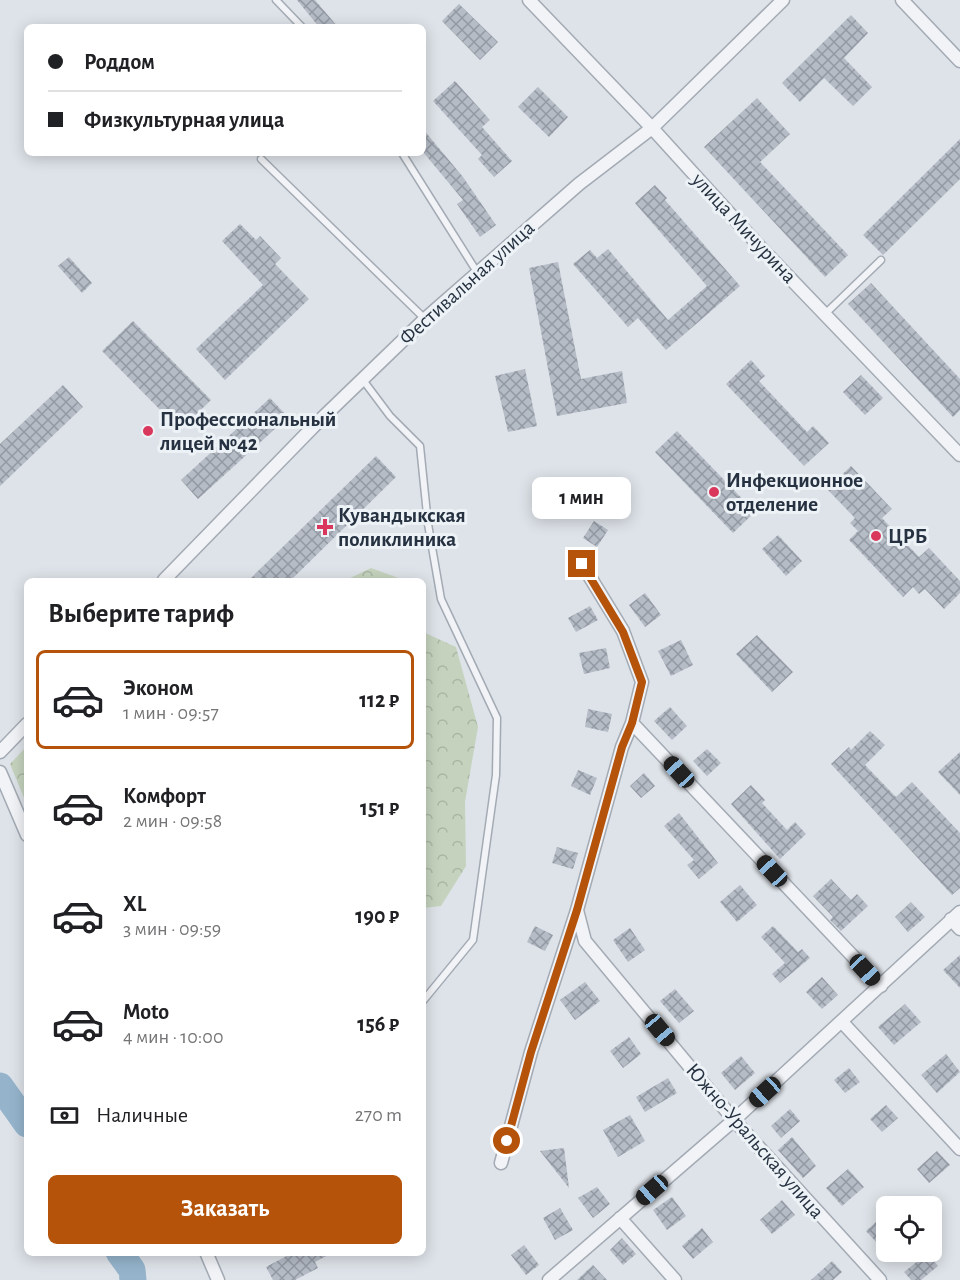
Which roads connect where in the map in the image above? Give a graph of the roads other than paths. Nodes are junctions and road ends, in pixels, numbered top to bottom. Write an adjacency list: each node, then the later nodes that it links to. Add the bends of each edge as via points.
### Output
1 (276, 0): 5 (lane)
2 (529, 0): 7 (street, улица Мичурина)
3 (783, 0): 7 (street, Фестивальная улица)
4 (902, 0): 6 (street)
5 (300, 24)
6 (960, 61)
7 (652, 128): 11 (street, Фестивальная улица, via 579,184); 12 (street, улица Мичурина)
8 (404, 156): 11 (lane)
9 (261, 159): 13 (lane)
10 (881, 260): 12 (lane)
11 (477, 272): 13 (street, Фестивальная улица)
12 (825, 314): 15 (street, улица Мичурина)
13 (424, 319): 14 (street, Фестивальная улица)
14 (363, 380): 17 (street, Фестивальная улица); 26 (lane, via 390,416 420,446 441,599 497,718 496,775 473,940)
15 (960, 455)
16 (582, 564): 18 (street, via 623,632 642,682)
17 (166, 578)
18 (632, 723): 23 (street); 25 (street)
19 (24, 727): 20 (street)
20 (0, 752)
21 (0, 772): 22 (street)
22 (24, 828)
23 (577, 910): 28 (street, Южно-Уральская улица, via 585,941); 30 (street, via 531,1052)
24 (957, 920): 25 (street)
25 (881, 986): 27 (street)
26 (426, 997)
27 (842, 1022): 28 (street); 29 (street)
28 (734, 1120): 31 (street); 36 (street, Южно-Уральская улица)
29 (960, 1149)
30 (501, 1163)
31 (620, 1218): 34 (street); 35 (street)
32 (208, 1256): 33 (street)
33 (218, 1280)
34 (549, 1280)
35 (675, 1280)
36 (880, 1280)

